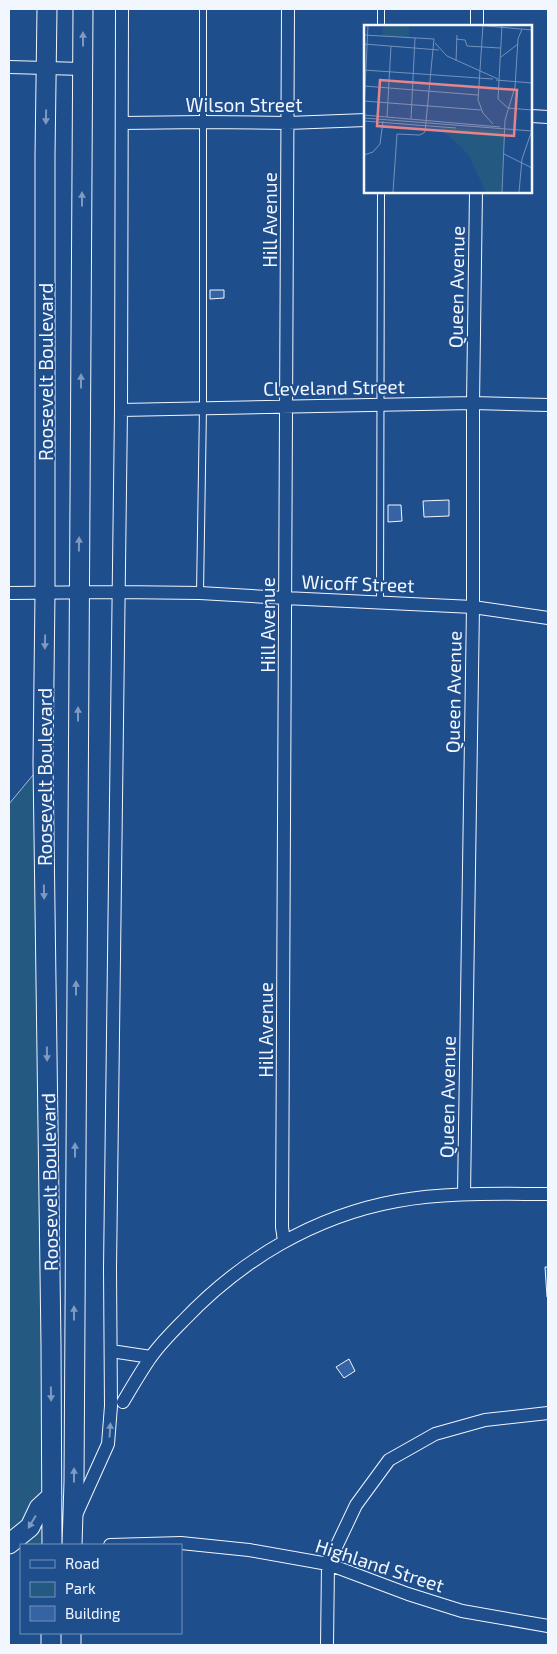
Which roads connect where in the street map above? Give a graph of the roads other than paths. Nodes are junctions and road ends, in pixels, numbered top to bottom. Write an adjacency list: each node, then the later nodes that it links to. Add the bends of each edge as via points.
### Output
1 (47, 9): 11 (main road, Roosevelt Boulevard)
2 (83, 9): 12 (main road, Roosevelt Boulevard, one-way to 2)
3 (122, 9): 17 (street, Roosevelt Boulevard)
4 (203, 9): 16 (lane)
5 (288, 9): 18 (street, Hill Avenue)
6 (382, 9): 8 (lane)
7 (477, 9): 9 (street)
8 (382, 25)
9 (477, 25)
10 (9, 67): 11 (street)
11 (46, 68): 12 (street); 29 (main road, Roosevelt Boulevard, one-way to 29)
12 (83, 68): 30 (main road, Roosevelt Boulevard, one-way to 12)
13 (532, 116): 14 (street)
14 (548, 117)
15 (364, 120): 18 (street, Wilson Street)
16 (202, 122): 17 (street, Wilson Street); 18 (street, Wilson Street); 25 (lane)
17 (122, 123): 26 (street, Roosevelt Boulevard)
18 (288, 124): 24 (street, Hill Avenue)
19 (381, 192): 22 (lane)
20 (476, 192): 21 (street, Queen Avenue)
21 (473, 403): 22 (street, Cleveland Street); 23 (street, Cleveland Street); 34 (street, Queen Avenue)
22 (380, 405): 24 (street, Cleveland Street); 33 (lane)
23 (548, 405)
24 (287, 407): 25 (street, Cleveland Street); 32 (street, Hill Avenue)
25 (203, 408): 26 (street, Cleveland Street); 31 (lane)
26 (121, 410): 27 (street, Roosevelt Boulevard)
27 (118, 592): 30 (street, Wicoff Street); 31 (street, Wicoff Street); 39 (street, Roosevelt Boulevard)
28 (9, 593): 29 (street, Wicoff Street)
29 (45, 593): 30 (street, Wicoff Street); 43 (main road, Roosevelt Boulevard, one-way to 43, via 43,762)
30 (79, 593): 44 (main road, Roosevelt Boulevard, one-way to 30)
31 (200, 593): 32 (street, Wicoff Street)
32 (286, 598): 33 (street, Wicoff Street); 38 (street, Hill Avenue)
33 (380, 602): 34 (street, Wicoff Street)
34 (473, 607): 35 (street, Wicoff Street); 36 (street, Queen Avenue)
35 (548, 618)
36 (464, 1194): 37 (street); 38 (street, via 398,1201 344,1214)
37 (548, 1194)
38 (284, 1241): 40 (street, via 242,1267 215,1289)
39 (111, 1351): 40 (street); 44 (street, Roosevelt Boulevard, one-way to 39, via 108,1444)
40 (151, 1357): 41 (street)
41 (123, 1402)
42 (548, 1413): 49 (street, via 485,1420 435,1434 389,1460 356,1505)
43 (52, 1496): 45 (main road, one-way to 45, via 39,1508 30,1527); 46 (main road, Roosevelt Boulevard)
44 (72, 1524): 47 (main road, Roosevelt Boulevard)
45 (9, 1544)
46 (52, 1544)
47 (72, 1544)
48 (146, 1544): 49 (street, Highland Street, via 181,1543 248,1550)
49 (328, 1564): 50 (street, Highland Street, via 462,1611); 51 (street)
50 (548, 1626)
51 (327, 1645)

